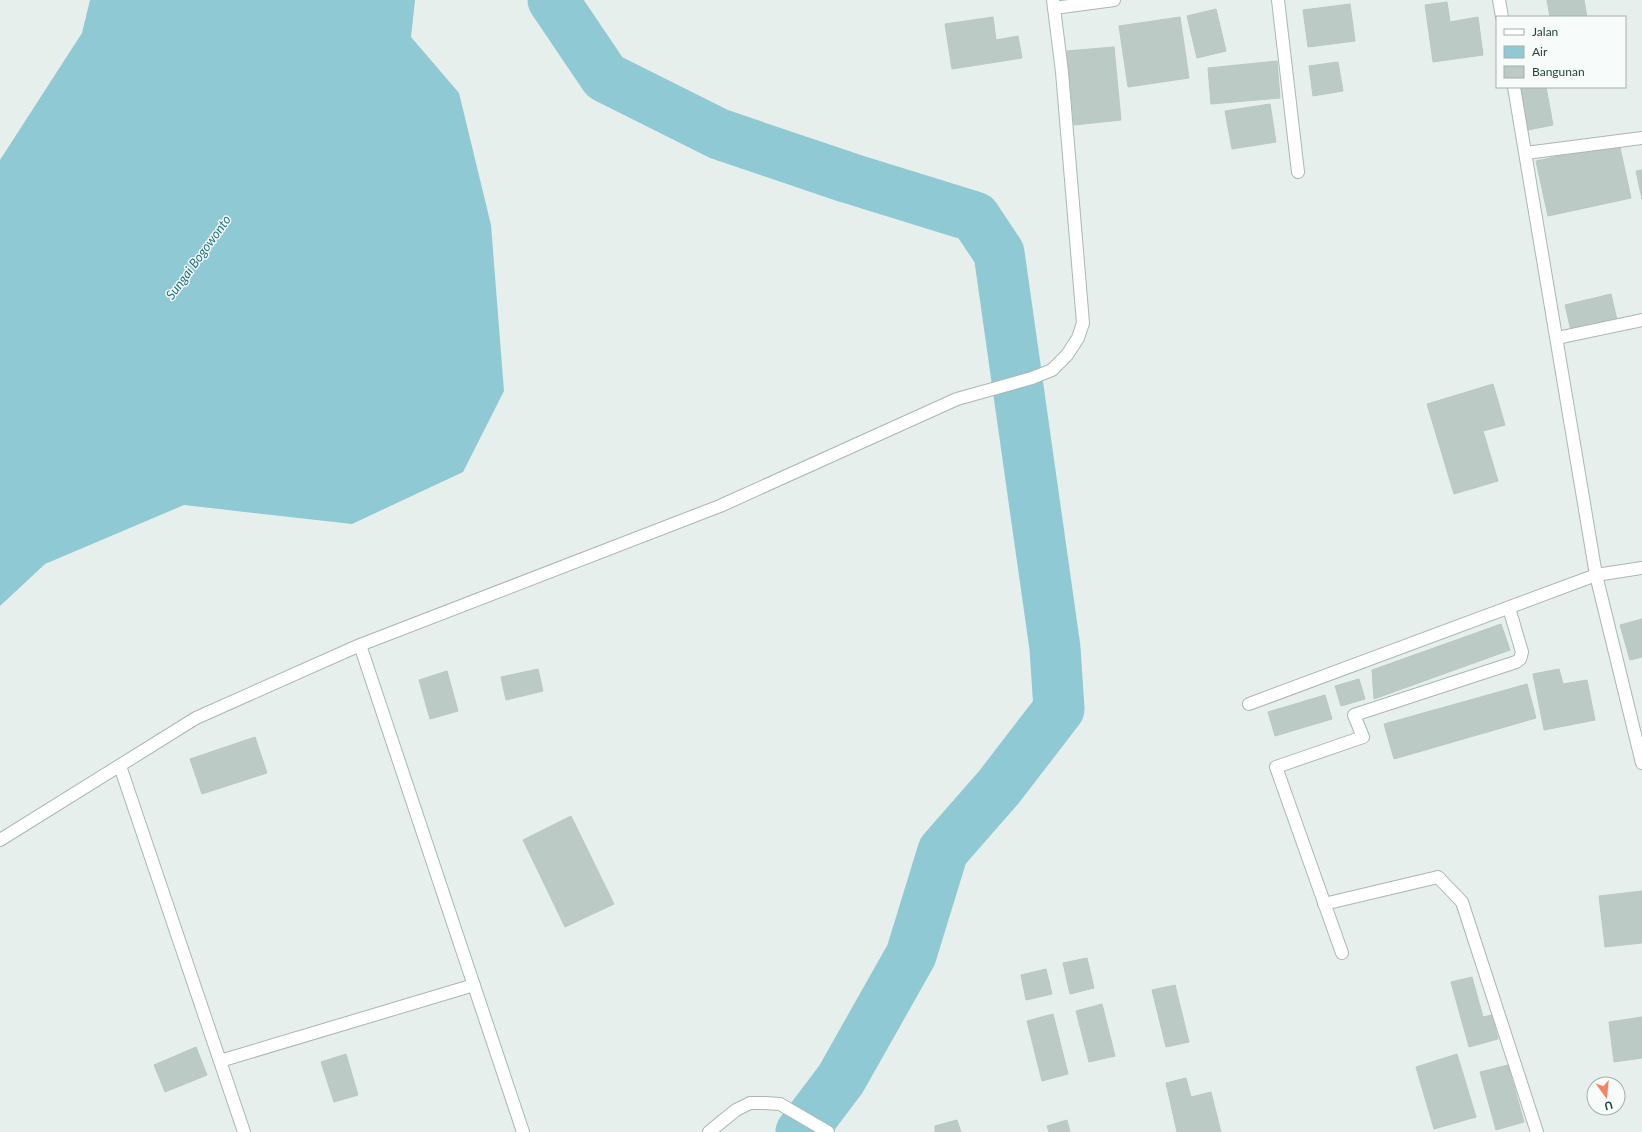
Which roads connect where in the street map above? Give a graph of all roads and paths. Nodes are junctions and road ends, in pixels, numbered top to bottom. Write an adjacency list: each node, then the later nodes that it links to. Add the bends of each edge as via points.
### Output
1 (1114, 0): 4 (street)
2 (1278, 0): 9 (street)
3 (1499, 0): 5 (street)
4 (1054, 4): 15 (street, via 1083,323 1078,338 1067,355 1052,370 957,399 720,506)
5 (1502, 16)
6 (1514, 88): 8 (street)
7 (1642, 138): 8 (street)
8 (1526, 153): 11 (street)
9 (1298, 172)
10 (1642, 320): 11 (street)
11 (1557, 338): 13 (street)
12 (1642, 568): 13 (street)
13 (1596, 575): 14 (street); 17 (street)
14 (1509, 608): 16 (street); 20 (street, via 1522,652 1516,662 1354,715 1363,737 1276,767)
15 (360, 645): 18 (street, via 196,718); 22 (street)
16 (1249, 704)
17 (1642, 763)
18 (120, 766): 19 (street); 23 (street)
19 (0, 840)
20 (1324, 904): 21 (street); 28 (street, via 1438,877 1462,902)
21 (1342, 953)
22 (474, 985): 23 (street); 25 (street)
23 (220, 1061): 24 (street)
24 (244, 1132)
25 (523, 1132)
26 (710, 1132): 27 (street, via 736,1110 750,1103 780,1104)
27 (828, 1132)
28 (1537, 1132)

